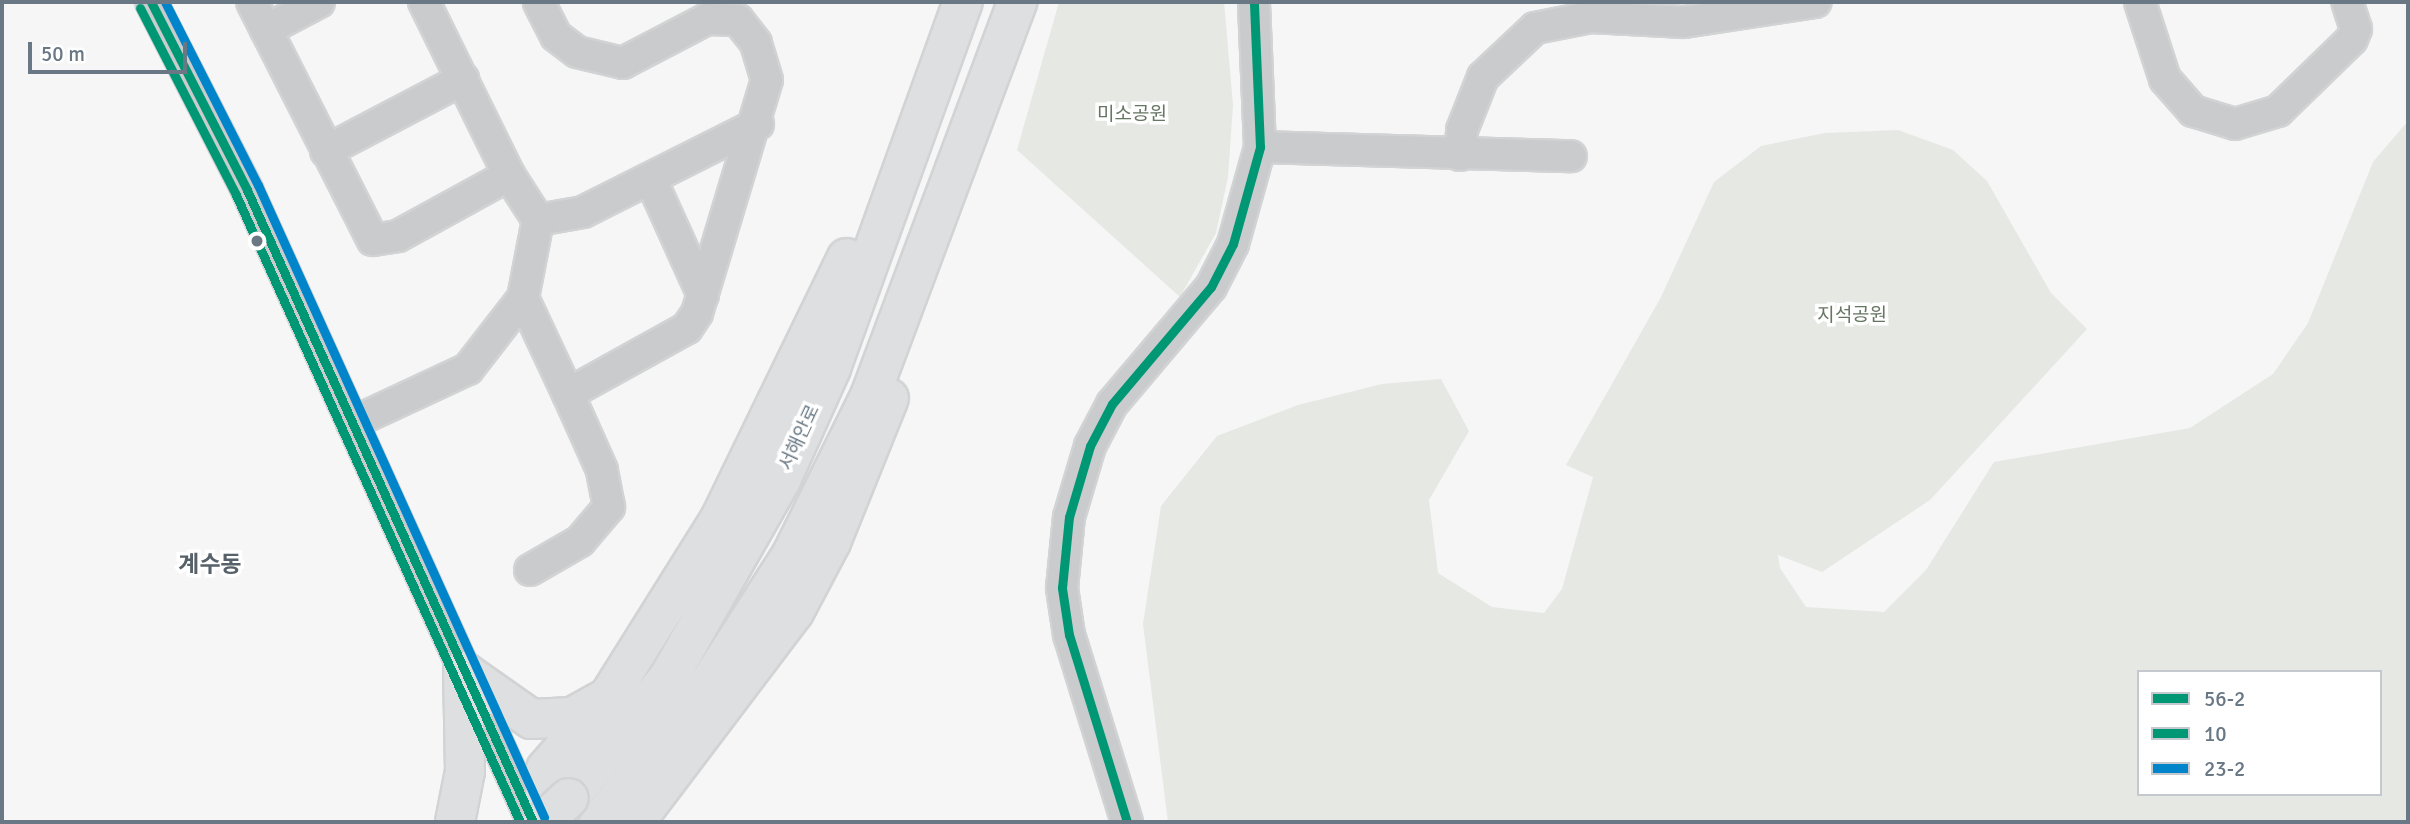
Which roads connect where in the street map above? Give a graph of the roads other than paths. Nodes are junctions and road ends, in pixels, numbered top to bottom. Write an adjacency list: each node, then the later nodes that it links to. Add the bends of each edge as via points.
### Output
1 (151, 2): 27 (street, via 247,190)
2 (252, 2): 12 (street)
3 (319, 2): 12 (street)
4 (425, 2): 13 (street)
5 (539, 2): 16 (street, via 556,36 577,52 623,63 707,19 738,20 763,59 767,80)
6 (963, 2): 14 (main road, 서해안로)
7 (1017, 2): 15 (main road)
8 (1254, 2): 17 (street)
9 (1815, 2): 19 (street, via 1696,21 1591,17 1535,28 1483,77 1467,110)
10 (2140, 2): 11 (street, via 2165,79 2193,110 2235,124 2278,110 2352,39 2356,29)
11 (2347, 2)
12 (266, 30): 18 (street)
13 (463, 79): 18 (street); 21 (street)
14 (930, 89): 30 (main road, via 720,519); 31 (main road, 서해안로, via 831,368 757,528 670,677)
15 (982, 109): 34 (main road, via 870,396 792,554 687,716); 35 (main road, via 876,442 831,542 751,676)
16 (758, 124): 22 (street); 24 (street)
17 (1260, 147): 19 (street); 36 (street, via 1224,268 1112,404 1090,446 1069,517 1062,588 1069,635)
18 (326, 151): 21 (street, via 367,234 383,242)
19 (1460, 155): 20 (street)
20 (1571, 156)
21 (509, 175): 23 (street)
22 (652, 181): 23 (street, via 583,212); 24 (street)
23 (538, 219): 25 (street)
24 (704, 295): 26 (street, via 687,328)
25 (523, 298): 26 (street); 27 (street, via 468,369)
26 (568, 394): 28 (street, via 602,470 609,507 580,541)
27 (352, 423): 29 (street)
28 (530, 570)
29 (463, 671): 30 (main road, via 511,710 540,720 572,717); 32 (main road, via 465,771); 33 (street)
30 (609, 696): 31 (main road, via 546,769)
31 (552, 814)
32 (455, 822)
33 (533, 822)
34 (599, 822)
35 (636, 822)
36 (1127, 822)

